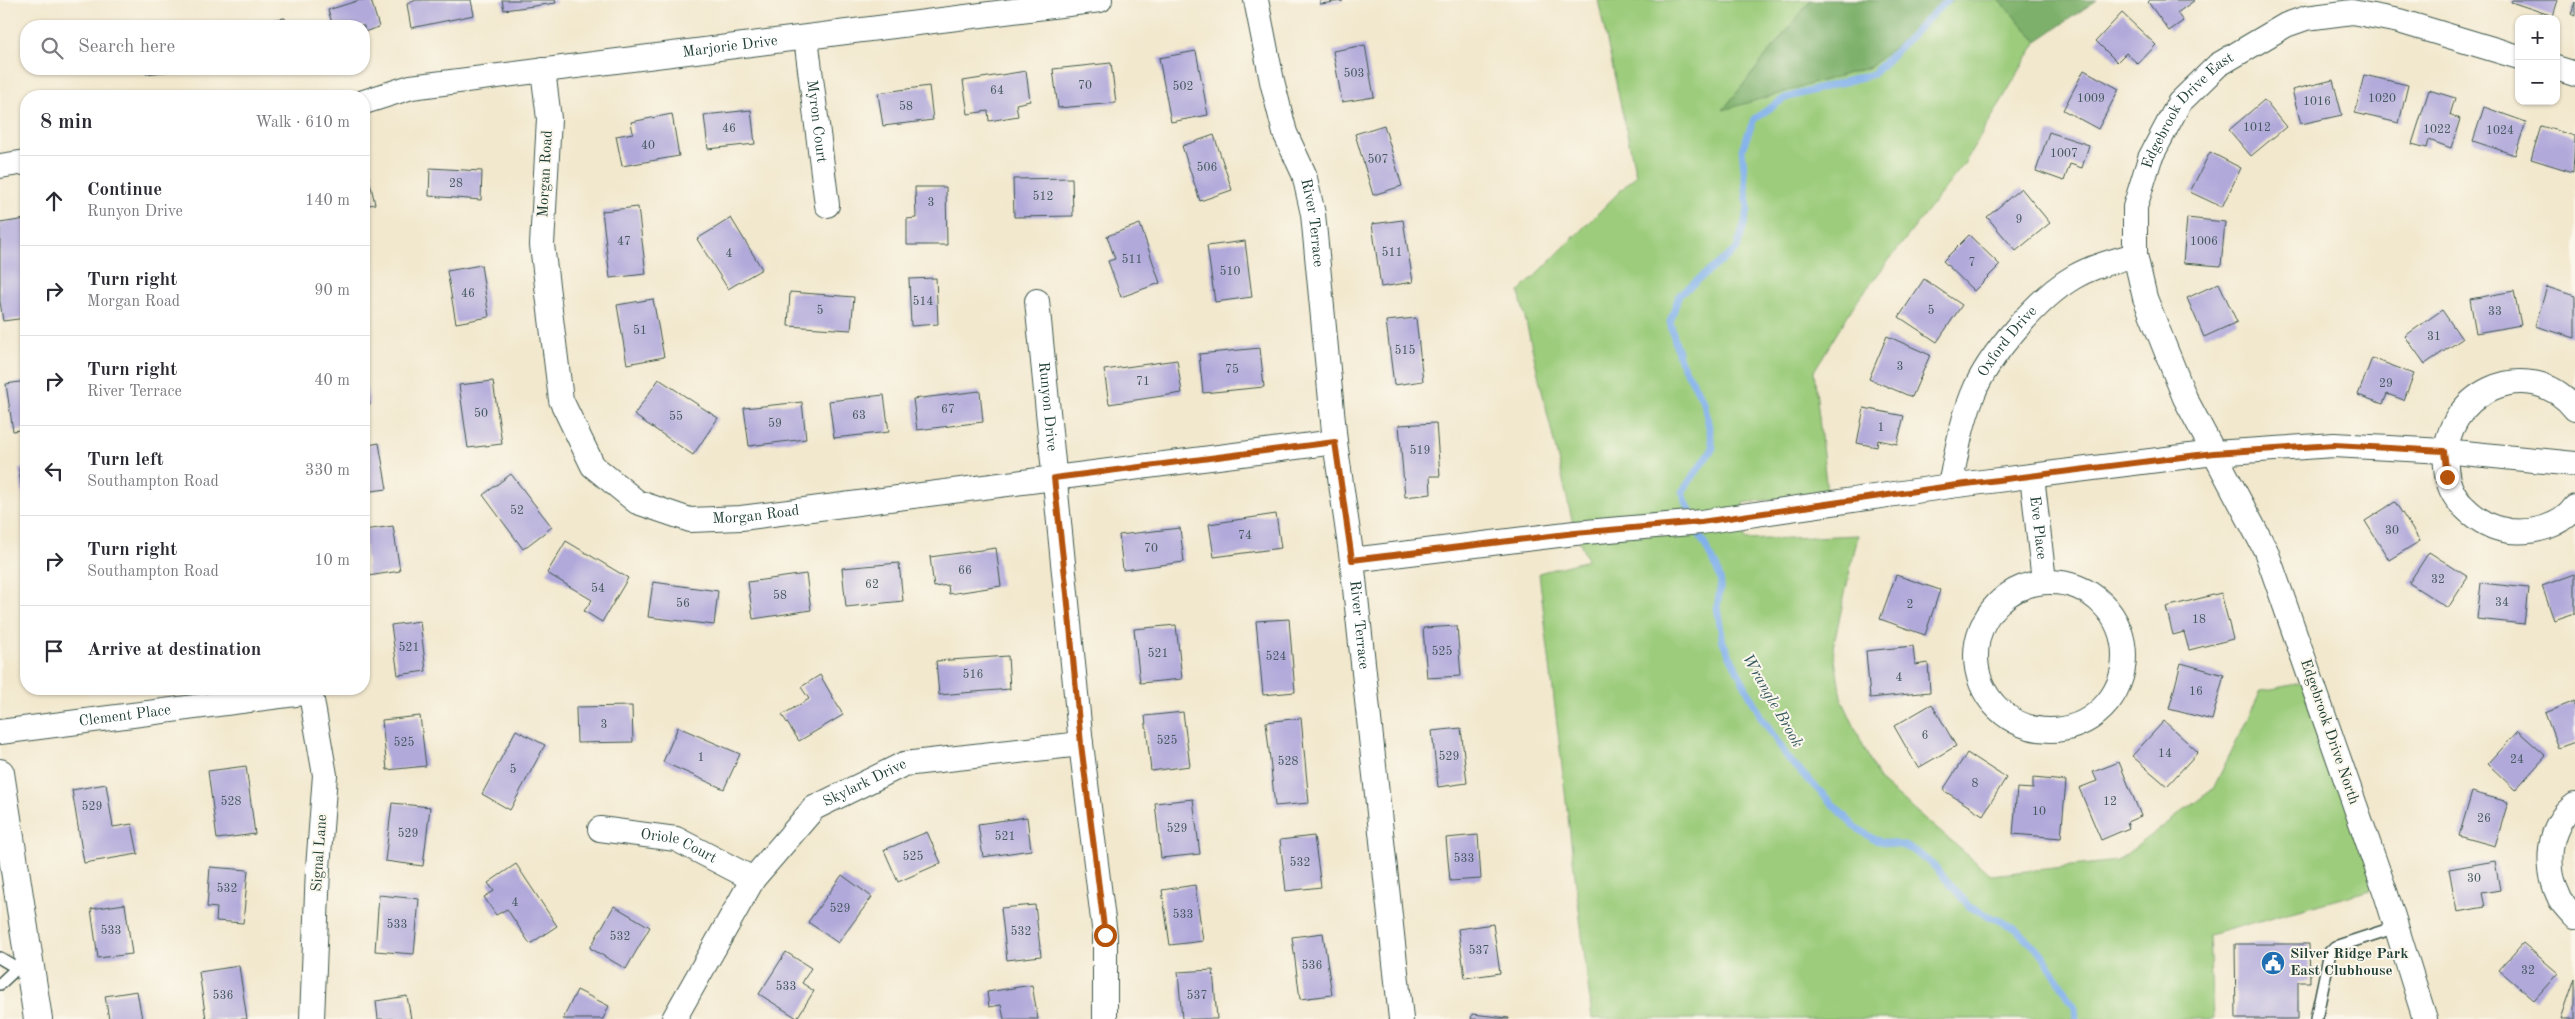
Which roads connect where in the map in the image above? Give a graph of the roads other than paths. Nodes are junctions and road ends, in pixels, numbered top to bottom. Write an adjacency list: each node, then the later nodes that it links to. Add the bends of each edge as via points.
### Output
1 (1100, 0): 3 (street, Marjorie Drive)
2 (1256, 0): 15 (street, River Terrace, via 1285,133 1304,174 1314,214)
3 (806, 38): 6 (street, Marjorie Drive); 11 (street, Myron Court)
4 (2515, 56): 12 (street, Edgebrook Drive East, via 2399,20 2352,12 2306,18 2286,25 2218,65 2179,102 2150,158 2135,207)
5 (2560, 69): 7 (street)
6 (543, 70): 8 (street, Marjorie Drive, via 411,87); 20 (street, Morgan Road, via 549,120 542,245 561,400 592,466 629,496 637,502 690,520 741,518)
7 (2575, 74)
8 (370, 100)
9 (20, 163): 10 (street)
10 (0, 166)
11 (827, 205)
12 (2135, 256): 17 (street, Edgebrook Drive East, via 2148,307 2185,398); 21 (street, Oxford Drive, via 2104,263 2074,277 2052,293 2008,338 1989,362 1974,393 1963,425)
13 (1037, 300): 20 (street, Runyon Drive)
14 (2575, 409): 16 (street, via 2549,389 2526,383 2503,384 2481,393 2462,408 2450,428)
15 (1335, 442): 20 (street, Morgan Road); 23 (street, River Terrace)
16 (2444, 451): 17 (street, via 2334,445); 18 (street); 22 (street, via 2447,477 2457,501 2476,519 2499,530 2525,533 2550,526)
17 (2214, 453): 19 (street); 34 (street, Edgebrook Drive North, via 2266,551)
18 (2575, 464)
19 (2032, 476): 21 (street); 24 (street, Eve Place)
20 (1054, 478): 28 (street, Runyon Drive)
21 (1950, 486): 23 (street, via 1701,522 1575,533)
22 (2575, 507)
23 (1352, 560): 42 (street, River Terrace)
24 (2044, 581): 24 (street, Eve Place, via 2067,583 2088,591 2106,606 2118,625 2125,647 2124,670 2116,692 2107,704 2083,723 2061,730 2037,729 2014,722 1996,707 1982,687 1976,664 1976,640 1985,617 2001,599 2021,586)
25 (280, 695): 27 (street, Clement Place)
26 (311, 695): 39 (street, Signal Lane, via 325,775)
27 (0, 732)
28 (1081, 744): 32 (street, Skylark Drive, via 904,764 814,808); 41 (street, Runyon Drive, via 1105,935)
29 (0, 773): 36 (main road)
30 (2575, 805): 33 (street, via 2556,829 2550,854 2551,878 2561,901)
31 (600, 829): 32 (street, Oriole Court, via 676,839)
32 (753, 879): 40 (street, Skylark Drive)
33 (2575, 917)
34 (2396, 927): 43 (lane, via 2336,947 2330,952); 44 (street, Edgebrook Drive North)
35 (0, 958): 36 (lane)
36 (23, 966): 37 (lane); 38 (main road)
37 (0, 984)
38 (38, 1019)
39 (312, 1019)
40 (674, 1019)
41 (1105, 1019)
42 (1400, 1019)
43 (2316, 1019)
44 (2425, 1019)

